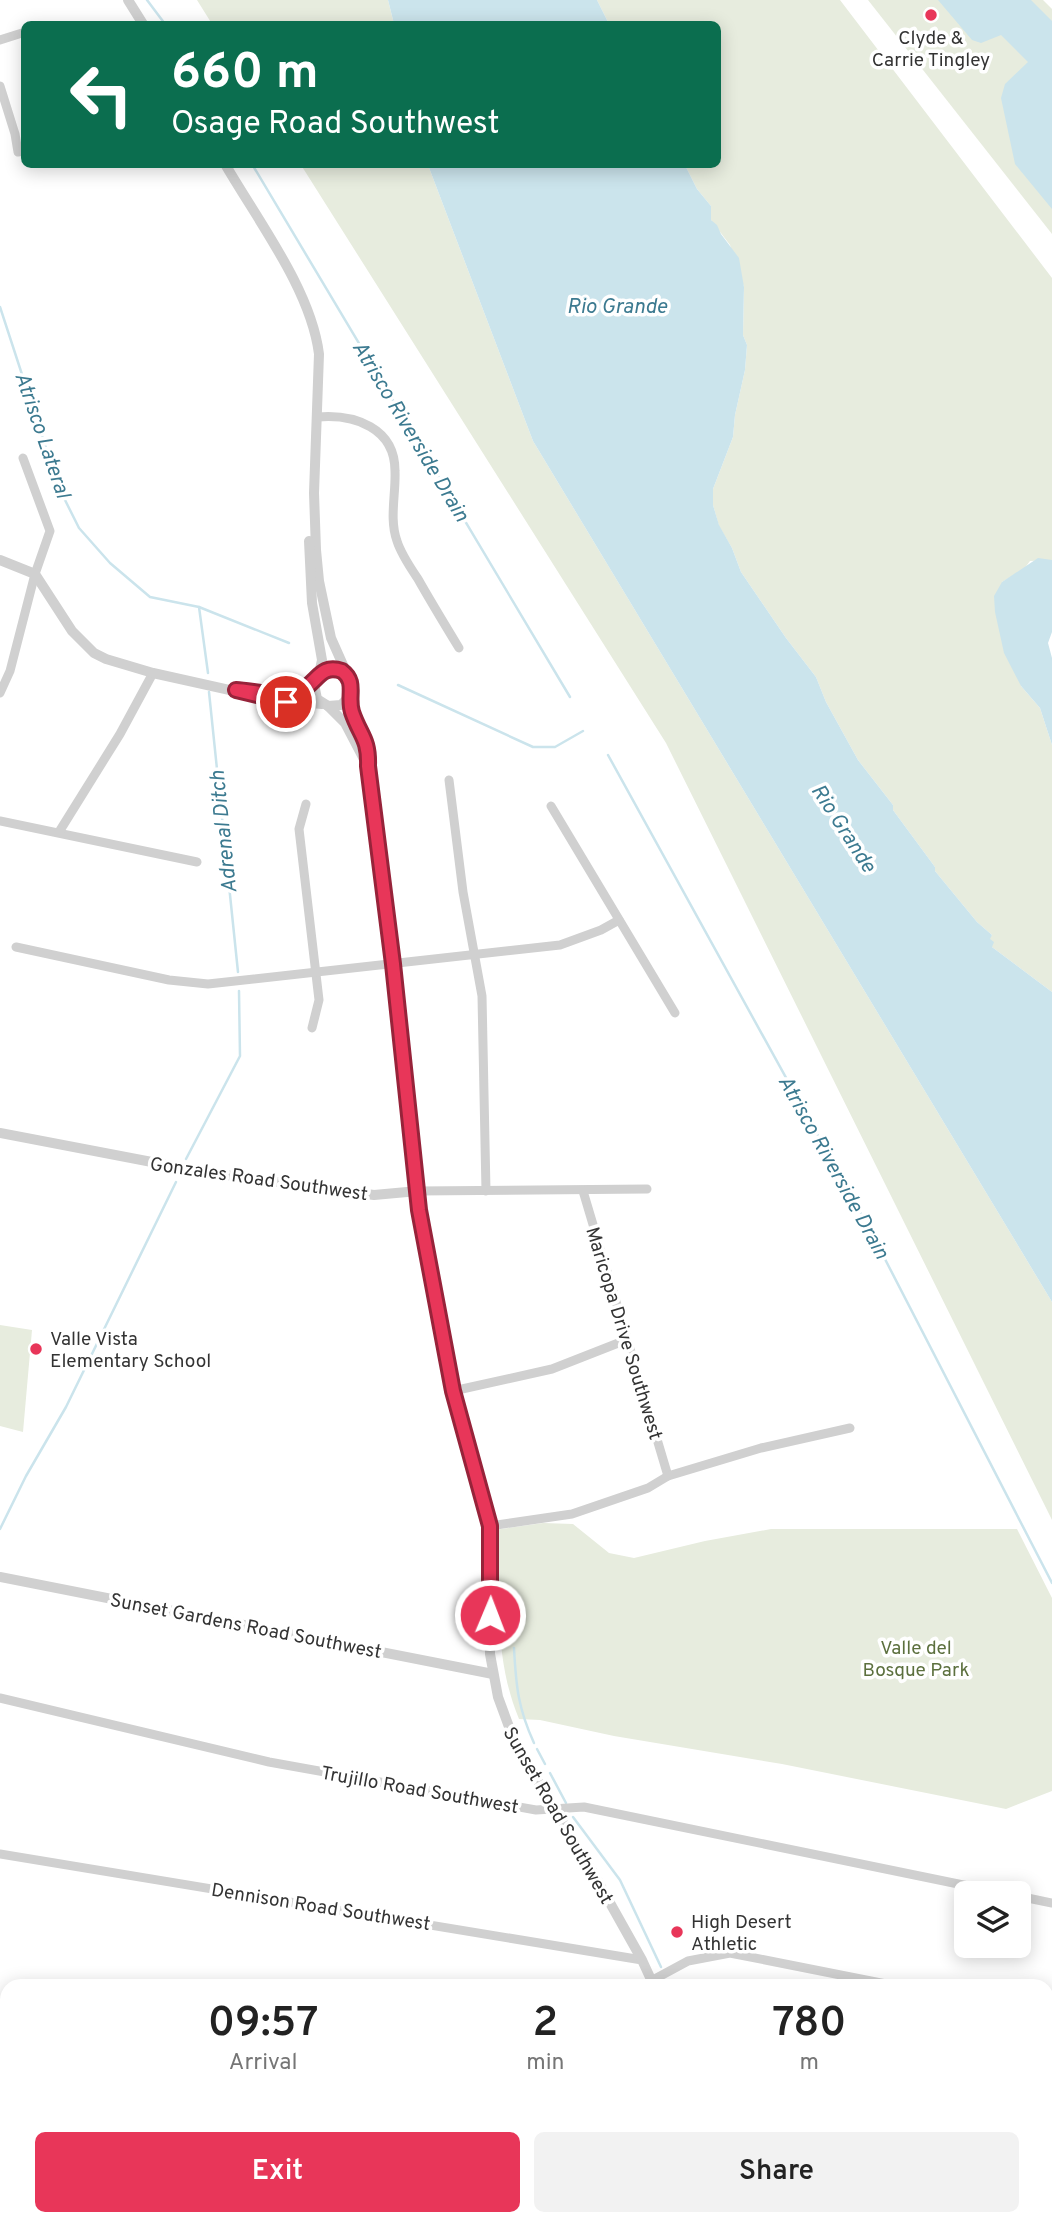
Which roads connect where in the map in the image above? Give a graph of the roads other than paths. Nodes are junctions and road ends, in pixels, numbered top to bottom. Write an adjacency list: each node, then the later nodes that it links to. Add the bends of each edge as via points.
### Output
1 (128, 0): 2 (street)
2 (141, 21)
3 (21, 33): 4 (street)
4 (0, 40)
5 (0, 86): 6 (street)
6 (21, 152)
7 (227, 168): 8 (street, via 301,293 316,331)
8 (318, 417): 10 (street); 13 (street, via 364,422 389,445 395,462 397,542)
9 (23, 458): 12 (street, via 50,531)
10 (314, 493): 15 (street, via 320,581 331,638); 16 (street, via 309,558 322,660)
11 (0, 560): 12 (street)
12 (35, 574): 14 (street, via 72,631 94,653); 18 (street)
13 (459, 648)
14 (153, 673): 17 (street); 26 (street)
15 (347, 674): 16 (street, via 332,668); 19 (street)
16 (317, 676): 17 (street, via 301,691 289,694); 20 (street, via 315,696)
17 (236, 690): 20 (street)
18 (0, 693)
19 (351, 693): 20 (street, via 344,703); 21 (street, Sunset Road Southwest, via 352,712 368,749)
20 (326, 706): 21 (street, Sunset Road Southwest, via 351,733)
21 (368, 766): 31 (street, Sunset Road Southwest)
22 (449, 780): 30 (street)
23 (306, 804): 32 (street, via 299,829)
24 (551, 806): 28 (street)
25 (0, 821): 26 (street)
26 (59, 832): 27 (street)
27 (197, 862)
28 (619, 920): 30 (street, via 560,945); 33 (street)
29 (16, 947): 32 (street, via 191,984)
30 (475, 954): 31 (street); 38 (street, via 482,996)
31 (393, 964): 32 (street); 37 (street, Sunset Road Southwest)
32 (316, 973): 34 (street, via 318,1007)
33 (676, 1013)
34 (312, 1028)
35 (0, 1133): 37 (street, Gonzales Road Southwest, via 217,1173 374,1195)
36 (647, 1189): 39 (street, Gonzales Road Southwest)
37 (418, 1191): 38 (street, Gonzales Road Southwest); 41 (street, Sunset Road Southwest)
38 (486, 1191): 39 (street, Gonzales Road Southwest)
39 (583, 1191): 40 (street, Maricopa Drive Southwest)
40 (626, 1340): 41 (street, via 552,1369); 43 (street, Maricopa Drive Southwest)
41 (453, 1391): 44 (street, Sunset Road Southwest)
42 (850, 1429): 43 (street, via 761,1448)
43 (668, 1476): 44 (street, via 648,1488 572,1514)
44 (490, 1526): 46 (street, Sunset Road Southwest)
45 (0, 1577): 46 (street, Sunset Gardens Road Southwest)
46 (493, 1674): 48 (street, Sunset Road Southwest, via 515,1743)
47 (0, 1698): 48 (street, Trujillo Road Southwest, via 269,1762 536,1810)
48 (555, 1809): 50 (street, Trujillo Road Southwest, via 584,1807); 53 (street, Sunset Road Southwest)
49 (0, 1854): 53 (street, Dennison Road Southwest)
50 (954, 1883)
51 (1031, 1899): 52 (street)
52 (1052, 1903)
53 (642, 1960): 54 (street, Sunset Road Southwest)
54 (650, 1979)
55 (660, 1979): 56 (street, via 688,1961 730,1953)
56 (861, 1979)

